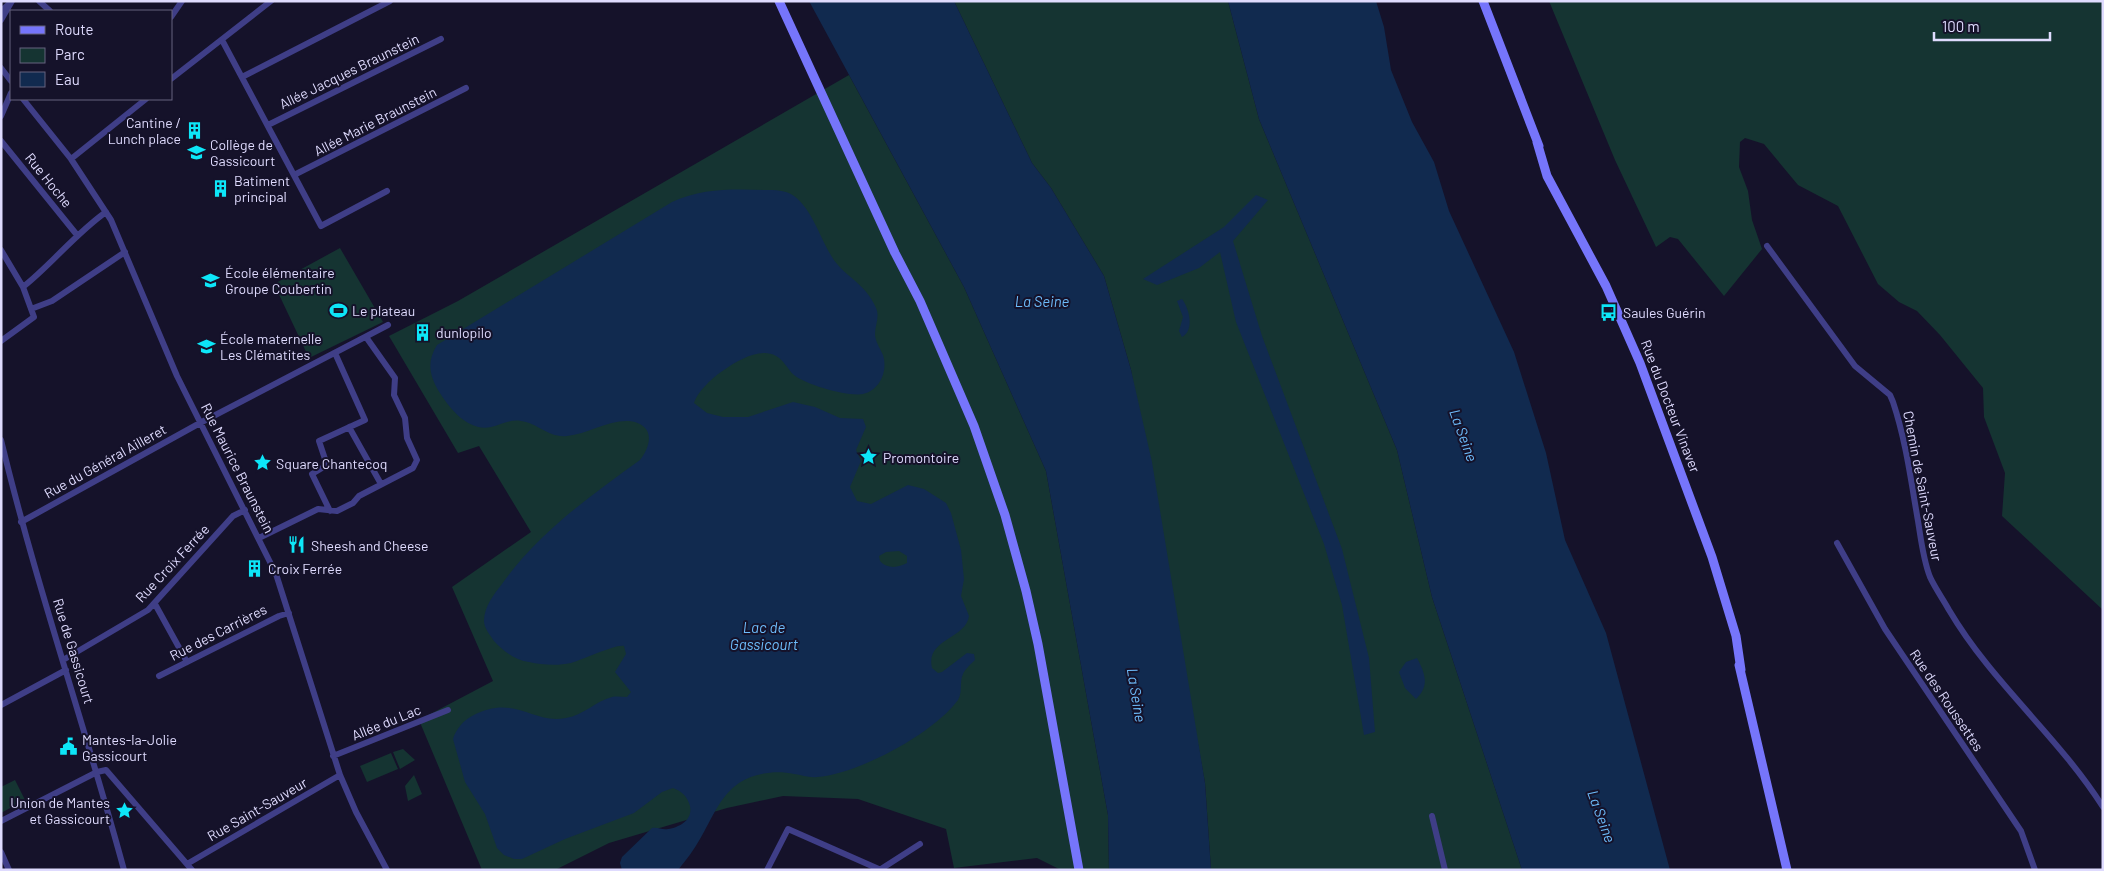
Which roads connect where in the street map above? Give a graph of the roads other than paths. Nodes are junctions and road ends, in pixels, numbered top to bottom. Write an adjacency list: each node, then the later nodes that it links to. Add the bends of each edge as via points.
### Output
1 (39, 1): 8 (street)
2 (182, 1): 10 (street)
3 (271, 1): 13 (street)
4 (390, 1): 15 (street)
5 (779, 1): 72 (main road, via 928,319 974,426 1005,515 1038,644)
6 (1483, 1): 66 (main road, Rue du Docteur Vinaver, via 1537,142 1637,356 1696,508 1729,618)
7 (11, 2): 9 (street); 11 (street)
8 (49, 10)
9 (1, 11)
10 (172, 16)
11 (1, 20)
12 (441, 39): 23 (street, Allée Jacques Braunstein)
13 (222, 40): 15 (street); 16 (street)
14 (1, 68): 17 (street)
15 (242, 77): 23 (street)
16 (172, 78)
17 (10, 80)
18 (466, 88): 26 (street, Allée Marie Braunstein)
19 (10, 95): 22 (street)
20 (24, 100): 25 (street, Rue Maurice Braunstein)
21 (145, 100): 25 (street)
22 (1, 116)
23 (268, 125): 26 (street)
24 (1, 141): 29 (street, Rue Hoche)
25 (71, 159): 28 (street, Rue Maurice Braunstein)
26 (294, 175): 27 (street, via 322,226)
27 (387, 191)
28 (106, 212): 29 (street); 32 (street, Rue Maurice Braunstein)
29 (77, 235): 33 (street)
30 (1766, 246): 59 (street, Chemin de Saint-Sauveur, via 1855,366 1890,395 1906,450 1924,559 1930,577 1955,620 1980,657 2060,748)
31 (1, 250): 33 (street)
32 (125, 252): 34 (street, via 52,301); 39 (street, Rue Maurice Braunstein)
33 (23, 287): 34 (street)
34 (31, 310): 37 (street, via 34,317)
35 (388, 325): 36 (street, Rue du Général Ailleret)
36 (366, 337): 38 (street, Rue du Général Ailleret); 42 (street, via 396,378 394,395 405,418 407,438 418,460 413,468)
37 (1, 341)
38 (336, 353): 39 (street, Rue du Général Ailleret); 40 (street, via 365,420)
39 (200, 423): 43 (street, Rue Maurice Braunstein); 45 (street, Rue du Général Ailleret)
40 (349, 427): 42 (street); 44 (street, via 318,441 327,465 312,474)
41 (1, 440): 45 (street, Rue de Gassicourt)
42 (381, 484): 44 (street, via 359,496 353,504)
43 (245, 510): 46 (street, Rue Maurice Braunstein); 48 (street, Rue Croix Ferrée, via 233,516)
44 (330, 511): 46 (street, via 318,509)
45 (21, 522): 50 (street, Rue de Gassicourt)
46 (259, 538): 49 (street, Rue Maurice Braunstein, via 276,574)
47 (1837, 543): 74 (street, Rue des Roussettes, via 1885,629 2022,830)
48 (155, 604): 50 (street, Rue Croix Ferrée); 51 (street)
49 (288, 613): 51 (street, Rue des Carrières); 56 (street, Rue Maurice Braunstein)
50 (62, 660): 52 (street, Rue de Gassicourt)
51 (187, 662): 53 (street, Rue des Carrières)
52 (66, 670): 54 (street); 57 (street, Rue de Gassicourt)
53 (159, 676)
54 (1, 705)
55 (448, 710): 56 (street, Allée du Lac)
56 (333, 756): 58 (street, Rue Maurice Braunstein)
57 (97, 772): 61 (street); 64 (street, via 108,772); 68 (street, Rue de Gassicourt)
58 (340, 775): 64 (street, Rue Saint-Sauveur); 70 (street, Rue Maurice Braunstein)
59 (2103, 807)
60 (1432, 816): 73 (street)
61 (1, 821)
62 (920, 844): 65 (street)
63 (1, 852): 67 (street)
64 (187, 864): 69 (street)
65 (881, 869): 71 (street, via 788,829)
66 (1786, 869)
67 (9, 870)
68 (124, 870)
69 (192, 870)
70 (387, 870)
71 (767, 870)
72 (1079, 870)
73 (1445, 870)
74 (2034, 870)

